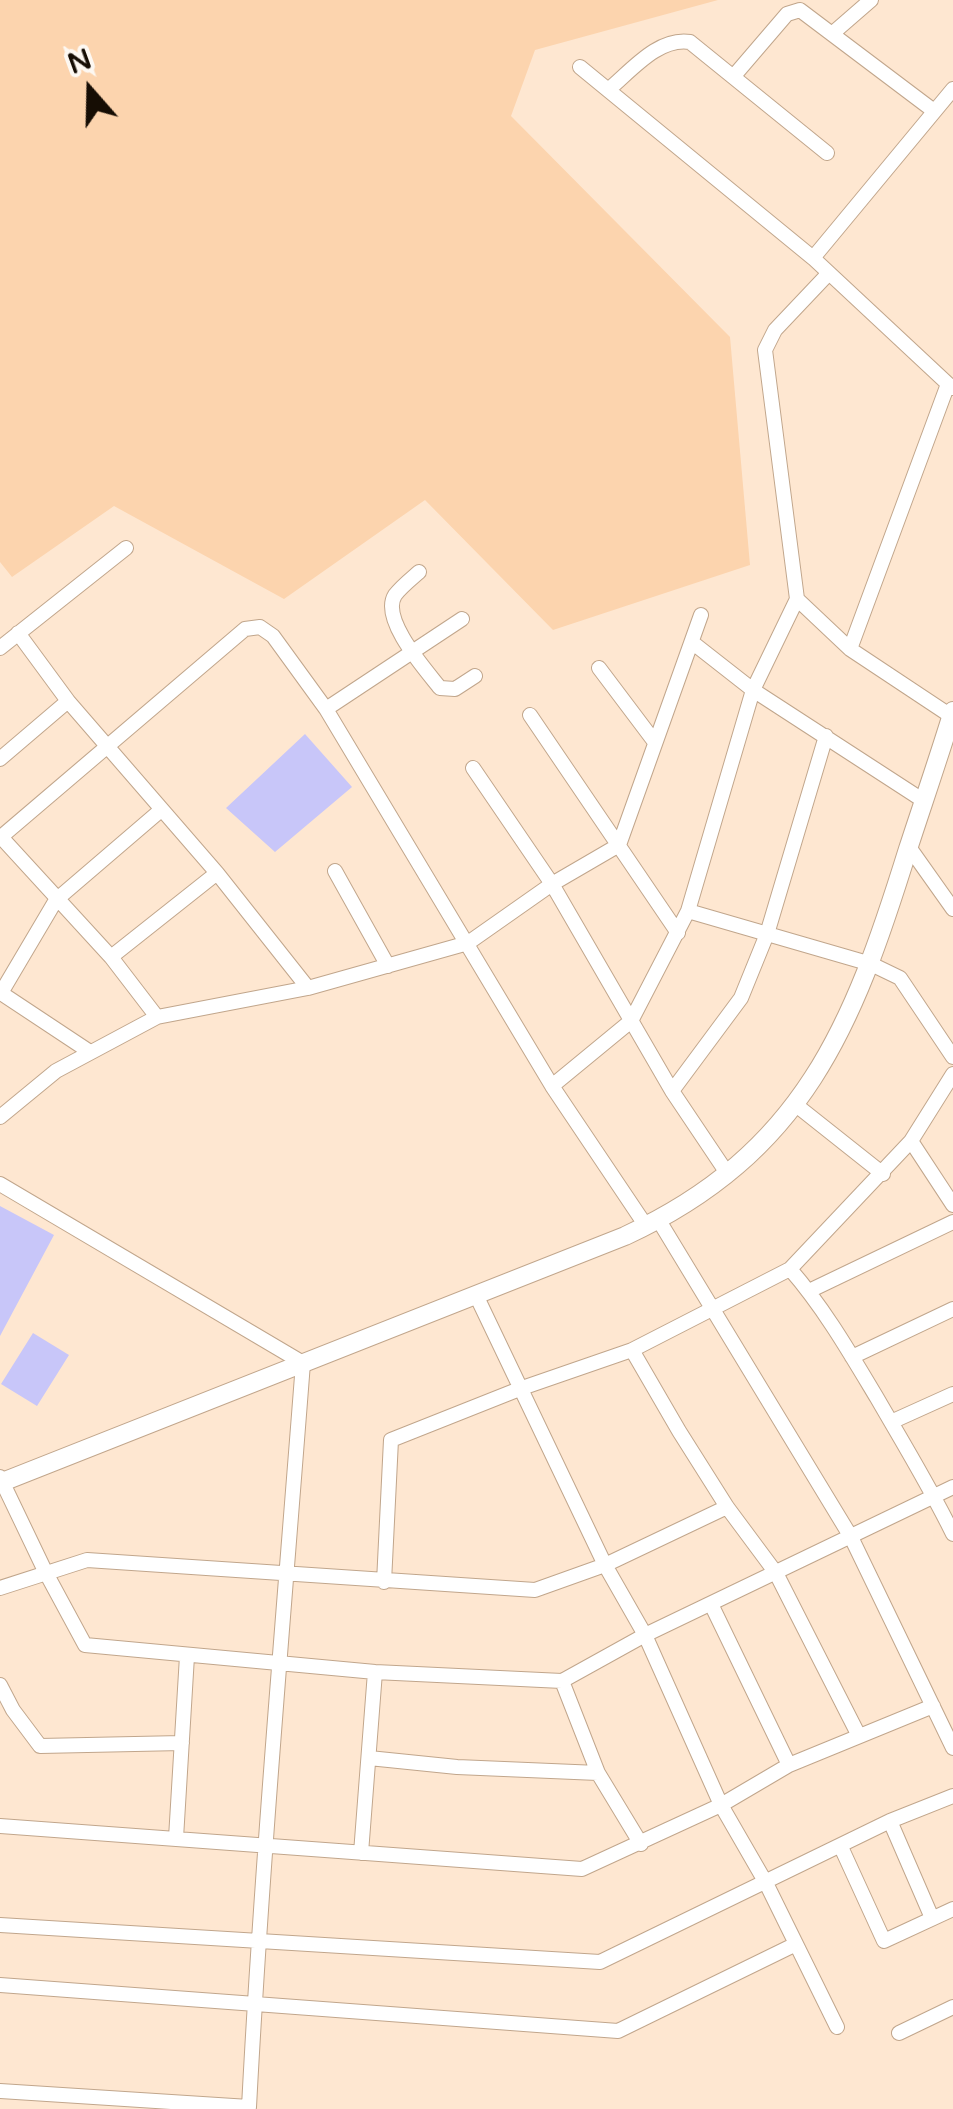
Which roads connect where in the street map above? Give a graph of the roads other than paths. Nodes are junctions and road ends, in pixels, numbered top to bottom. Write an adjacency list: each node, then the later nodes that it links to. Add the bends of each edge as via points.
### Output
1 (871, 0): 2 (street)
2 (834, 34): 4 (street, via 792,11); 7 (street)
3 (580, 67): 6 (street)
4 (733, 77): 6 (street, via 690,42 677,40 660,46); 8 (street)
5 (953, 89): 7 (street)
6 (608, 90): 9 (street)
7 (934, 111): 9 (street)
8 (827, 153)
9 (813, 258): 10 (street)
10 (829, 274): 11 (street); 14 (street, via 775,330 765,350)
11 (950, 386): 20 (street)
12 (126, 548): 17 (street)
13 (418, 572): 21 (street, via 394,597 391,614)
14 (797, 600): 20 (street); 24 (street)
15 (700, 616): 18 (street)
16 (462, 619): 21 (street)
17 (18, 634): 19 (street); 25 (street)
18 (693, 642): 24 (street); 30 (street)
19 (0, 648)
20 (850, 649): 27 (street)
21 (412, 652): 23 (street, via 440,688 455,689); 26 (street)
22 (599, 668): 30 (street)
23 (475, 676)
24 (753, 690): 29 (street); 44 (street)
25 (68, 701): 31 (street); 32 (street)
26 (326, 709): 31 (street, via 273,636 260,627 244,629); 47 (street)
27 (952, 713): 34 (street)
28 (530, 715): 37 (street)
29 (826, 736): 34 (street); 46 (street)
30 (654, 741): 37 (street)
31 (106, 746): 35 (street); 36 (street)
32 (0, 760)
33 (473, 768): 41 (street)
34 (924, 801): 38 (street)
35 (161, 810): 40 (street); 42 (street)
36 (0, 837): 42 (street)
37 (619, 845): 41 (street); 45 (street)
38 (909, 847): 43 (street); 49 (street)
39 (335, 870): 50 (street)
40 (217, 873): 48 (street); 51 (street)
41 (552, 884): 47 (street); 54 (street)
42 (56, 900): 48 (street); 52 (street)
43 (953, 909)
44 (688, 911): 45 (street); 46 (street)
45 (678, 933): 54 (street)
46 (767, 934): 49 (street); 59 (street, via 741,998)
47 (468, 943): 50 (street); 58 (street)
48 (111, 957): 53 (street)
49 (871, 964): 56 (street, via 900,978); 60 (street)
50 (388, 966): 51 (street)
51 (308, 988): 53 (street)
52 (0, 994): 55 (street)
53 (157, 1017): 55 (street)
54 (630, 1022): 58 (street); 59 (street)
55 (90, 1052): 61 (street)
56 (953, 1058)
57 (953, 1074): 62 (street)
58 (552, 1086): 67 (street)
59 (672, 1091): 63 (street)
60 (796, 1104): 63 (street); 64 (street)
61 (0, 1117)
62 (912, 1141): 64 (street); 66 (street)
63 (726, 1173): 67 (street)
64 (883, 1174): 69 (street)
65 (0, 1184): 76 (street)
66 (953, 1205)
67 (652, 1222): 71 (street); 73 (street)
68 (953, 1222): 70 (street)
69 (790, 1268): 70 (street); 73 (street)
70 (809, 1291): 75 (street)
71 (476, 1294): 76 (street); 77 (street)
72 (953, 1309): 75 (street)
73 (713, 1310): 74 (street); 85 (street)
74 (632, 1350): 77 (street); 83 (street)
75 (852, 1357): 79 (street)
76 (303, 1364): 80 (street); 89 (street)
77 (522, 1388): 86 (street); 90 (street, via 391,1440)
78 (953, 1394): 79 (street)
79 (890, 1422): 82 (street)
80 (1, 1481): 87 (street)
81 (953, 1488): 82 (street)
82 (935, 1497): 84 (street); 85 (street)
83 (728, 1507): 86 (street); 88 (street)
84 (953, 1534)
85 (851, 1536): 88 (street); 99 (street)
86 (605, 1565): 90 (street, via 535,1590); 93 (street)
87 (45, 1571): 89 (street, via 86,1560); 91 (street); 94 (street, via 85,1645)
88 (776, 1573): 92 (street); 101 (street)
89 (286, 1575): 90 (street); 95 (street)
90 (384, 1582)
91 (0, 1588)
92 (711, 1604): 93 (street); 105 (street)
93 (645, 1635): 97 (street); 108 (street)
94 (187, 1656): 95 (street); 102 (street)
95 (282, 1664): 96 (street); 113 (street)
96 (374, 1672): 97 (street); 104 (street)
97 (562, 1681): 106 (street)
98 (0, 1685): 100 (street)
99 (932, 1706): 101 (street); 103 (street)
100 (6, 1713): 102 (street, via 40,1746)
101 (858, 1734): 105 (street)
102 (182, 1744): 111 (street)
103 (953, 1748)
104 (369, 1758): 106 (street); 115 (street)
105 (788, 1765): 108 (street)
106 (598, 1773): 112 (street)
107 (953, 1796): 109 (street)
108 (721, 1805): 112 (street); 116 (street)
109 (890, 1821): 114 (street); 118 (street)
110 (0, 1826): 111 (street)
111 (176, 1838): 113 (street)
112 (641, 1844): 115 (street, via 582,1869)
113 (264, 1847): 115 (street); 120 (street)
114 (841, 1847): 116 (street); 118 (street, via 884,1940)
115 (361, 1853)
116 (766, 1882): 120 (street, via 600,1962); 121 (street)
117 (953, 1909): 118 (street)
118 (932, 1918)
119 (0, 1925): 120 (street)
120 (260, 1940): 123 (street)
121 (794, 1945): 123 (street, via 618,2031); 125 (street)
122 (0, 1985): 123 (street)
123 (254, 2004): 127 (street, via 249,2107)
124 (953, 2008): 126 (street)
125 (837, 2027)
126 (898, 2033)
127 (0, 2091)

